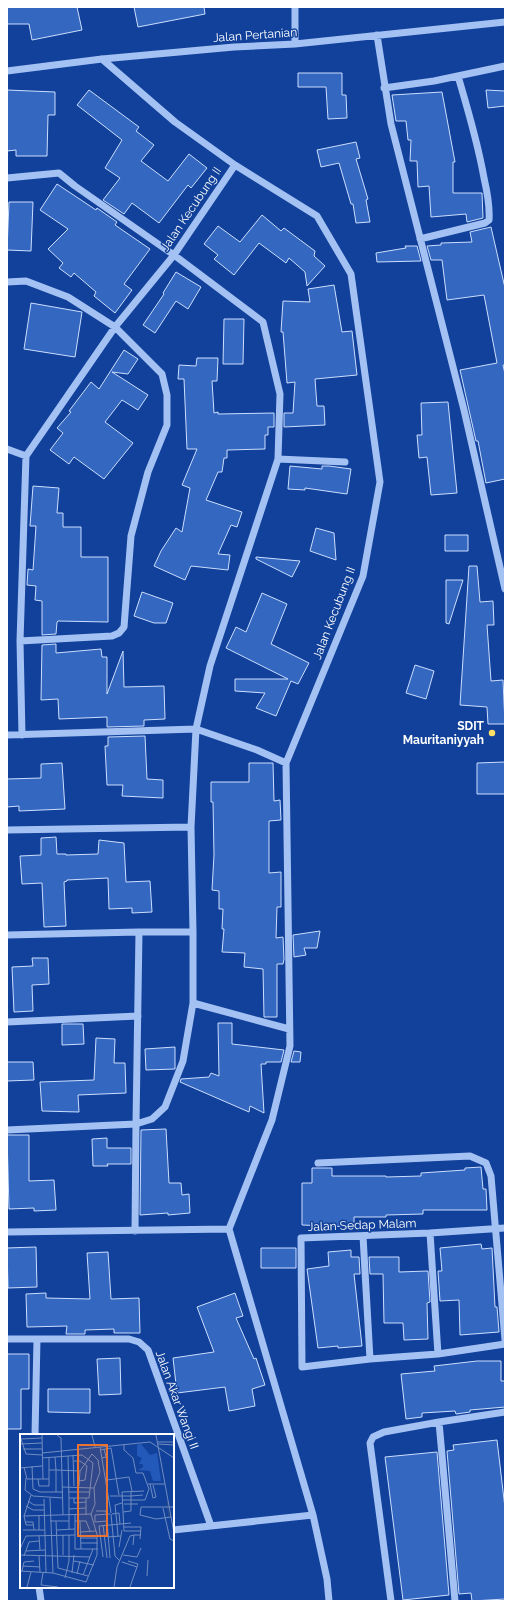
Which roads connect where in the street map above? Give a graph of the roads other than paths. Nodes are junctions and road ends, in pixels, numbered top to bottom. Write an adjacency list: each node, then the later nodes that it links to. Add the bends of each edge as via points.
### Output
1 (295, 7): 4 (street)
2 (505, 22): 3 (street, Jalan Pertanian)
3 (377, 35): 4 (street, Jalan Pertanian); 9 (street)
4 (296, 44): 5 (street, Jalan Pertanian)
5 (102, 59): 7 (street, Jalan Pertanian); 10 (street, via 175,122)
6 (505, 66): 8 (street)
7 (7, 71)
8 (458, 76): 9 (street); 12 (street, via 476,137 487,193 488,220 485,223)
9 (384, 88): 12 (street)
10 (235, 164): 13 (street, Jalan Kecubung II); 26 (street, Jalan Kecubung II, via 317,216 351,274 380,482 363,576)
11 (7, 178): 13 (street, via 59,173)
12 (420, 239): 20 (street)
13 (174, 255): 15 (street, Jalan Kecubung II); 18 (street, via 263,322 280,394)
14 (7, 282): 15 (street, via 26,281 68,297)
15 (115, 327): 17 (street, Jalan Kecubung II); 22 (street, via 162,374 168,410 167,425 148,472 131,536 124,627 119,634 112,636)
16 (7, 449): 17 (street)
17 (26, 456): 22 (street)
18 (278, 458): 19 (street); 23 (street, via 210,666)
19 (345, 462)
20 (502, 559): 21 (street)
21 (505, 589)
22 (20, 641): 25 (street)
23 (196, 729): 25 (street); 26 (street); 27 (street)
24 (7, 735): 25 (street)
25 (22, 735)
26 (286, 763): 35 (street, Jalan Kecubung II)
27 (191, 827): 28 (street); 30 (street)
28 (7, 830)
29 (138, 932): 30 (street); 31 (street); 33 (street)
30 (193, 932): 32 (street)
31 (7, 935)
32 (193, 1003): 35 (street); 36 (street, via 183,1061 165,1107 152,1119)
33 (138, 1016): 34 (street); 36 (street)
34 (7, 1022)
35 (289, 1029): 40 (street, Jalan Kecubung II, via 290,1046 272,1120)
36 (136, 1124): 37 (street); 42 (street)
37 (7, 1130)
38 (318, 1163): 41 (street, via 470,1156 486,1162 491,1176)
39 (505, 1228): 41 (street, Jalan Sedap Malam)
40 (229, 1229): 42 (street); 55 (street)
41 (496, 1230): 44 (street, Jalan Sedap Malam); 48 (street)
42 (135, 1231): 43 (street)
43 (7, 1232)
44 (430, 1234): 45 (street, Jalan Sedap Malam); 50 (street)
45 (362, 1236): 51 (street); 51 (street, Jalan Sedap Malam, via 301,1238 302,1367)
46 (7, 1339): 47 (street, Jalan Akar Wangi II)
47 (37, 1339): 54 (street); 56 (street, Jalan Akar Wangi II, via 129,1339 139,1342 148,1350)
48 (505, 1340)
49 (505, 1344): 50 (street)
50 (438, 1354): 51 (street)
51 (370, 1359)
52 (505, 1412): 53 (street)
53 (439, 1422): 61 (street, via 384,1432 373,1437 370,1443); 62 (street)
54 (35, 1434)
55 (313, 1515): 56 (street); 60 (street)
56 (211, 1526): 57 (street)
57 (174, 1530)
58 (39, 1588): 59 (street)
59 (41, 1601)
60 (330, 1601)
61 (390, 1601)
62 (456, 1601)

